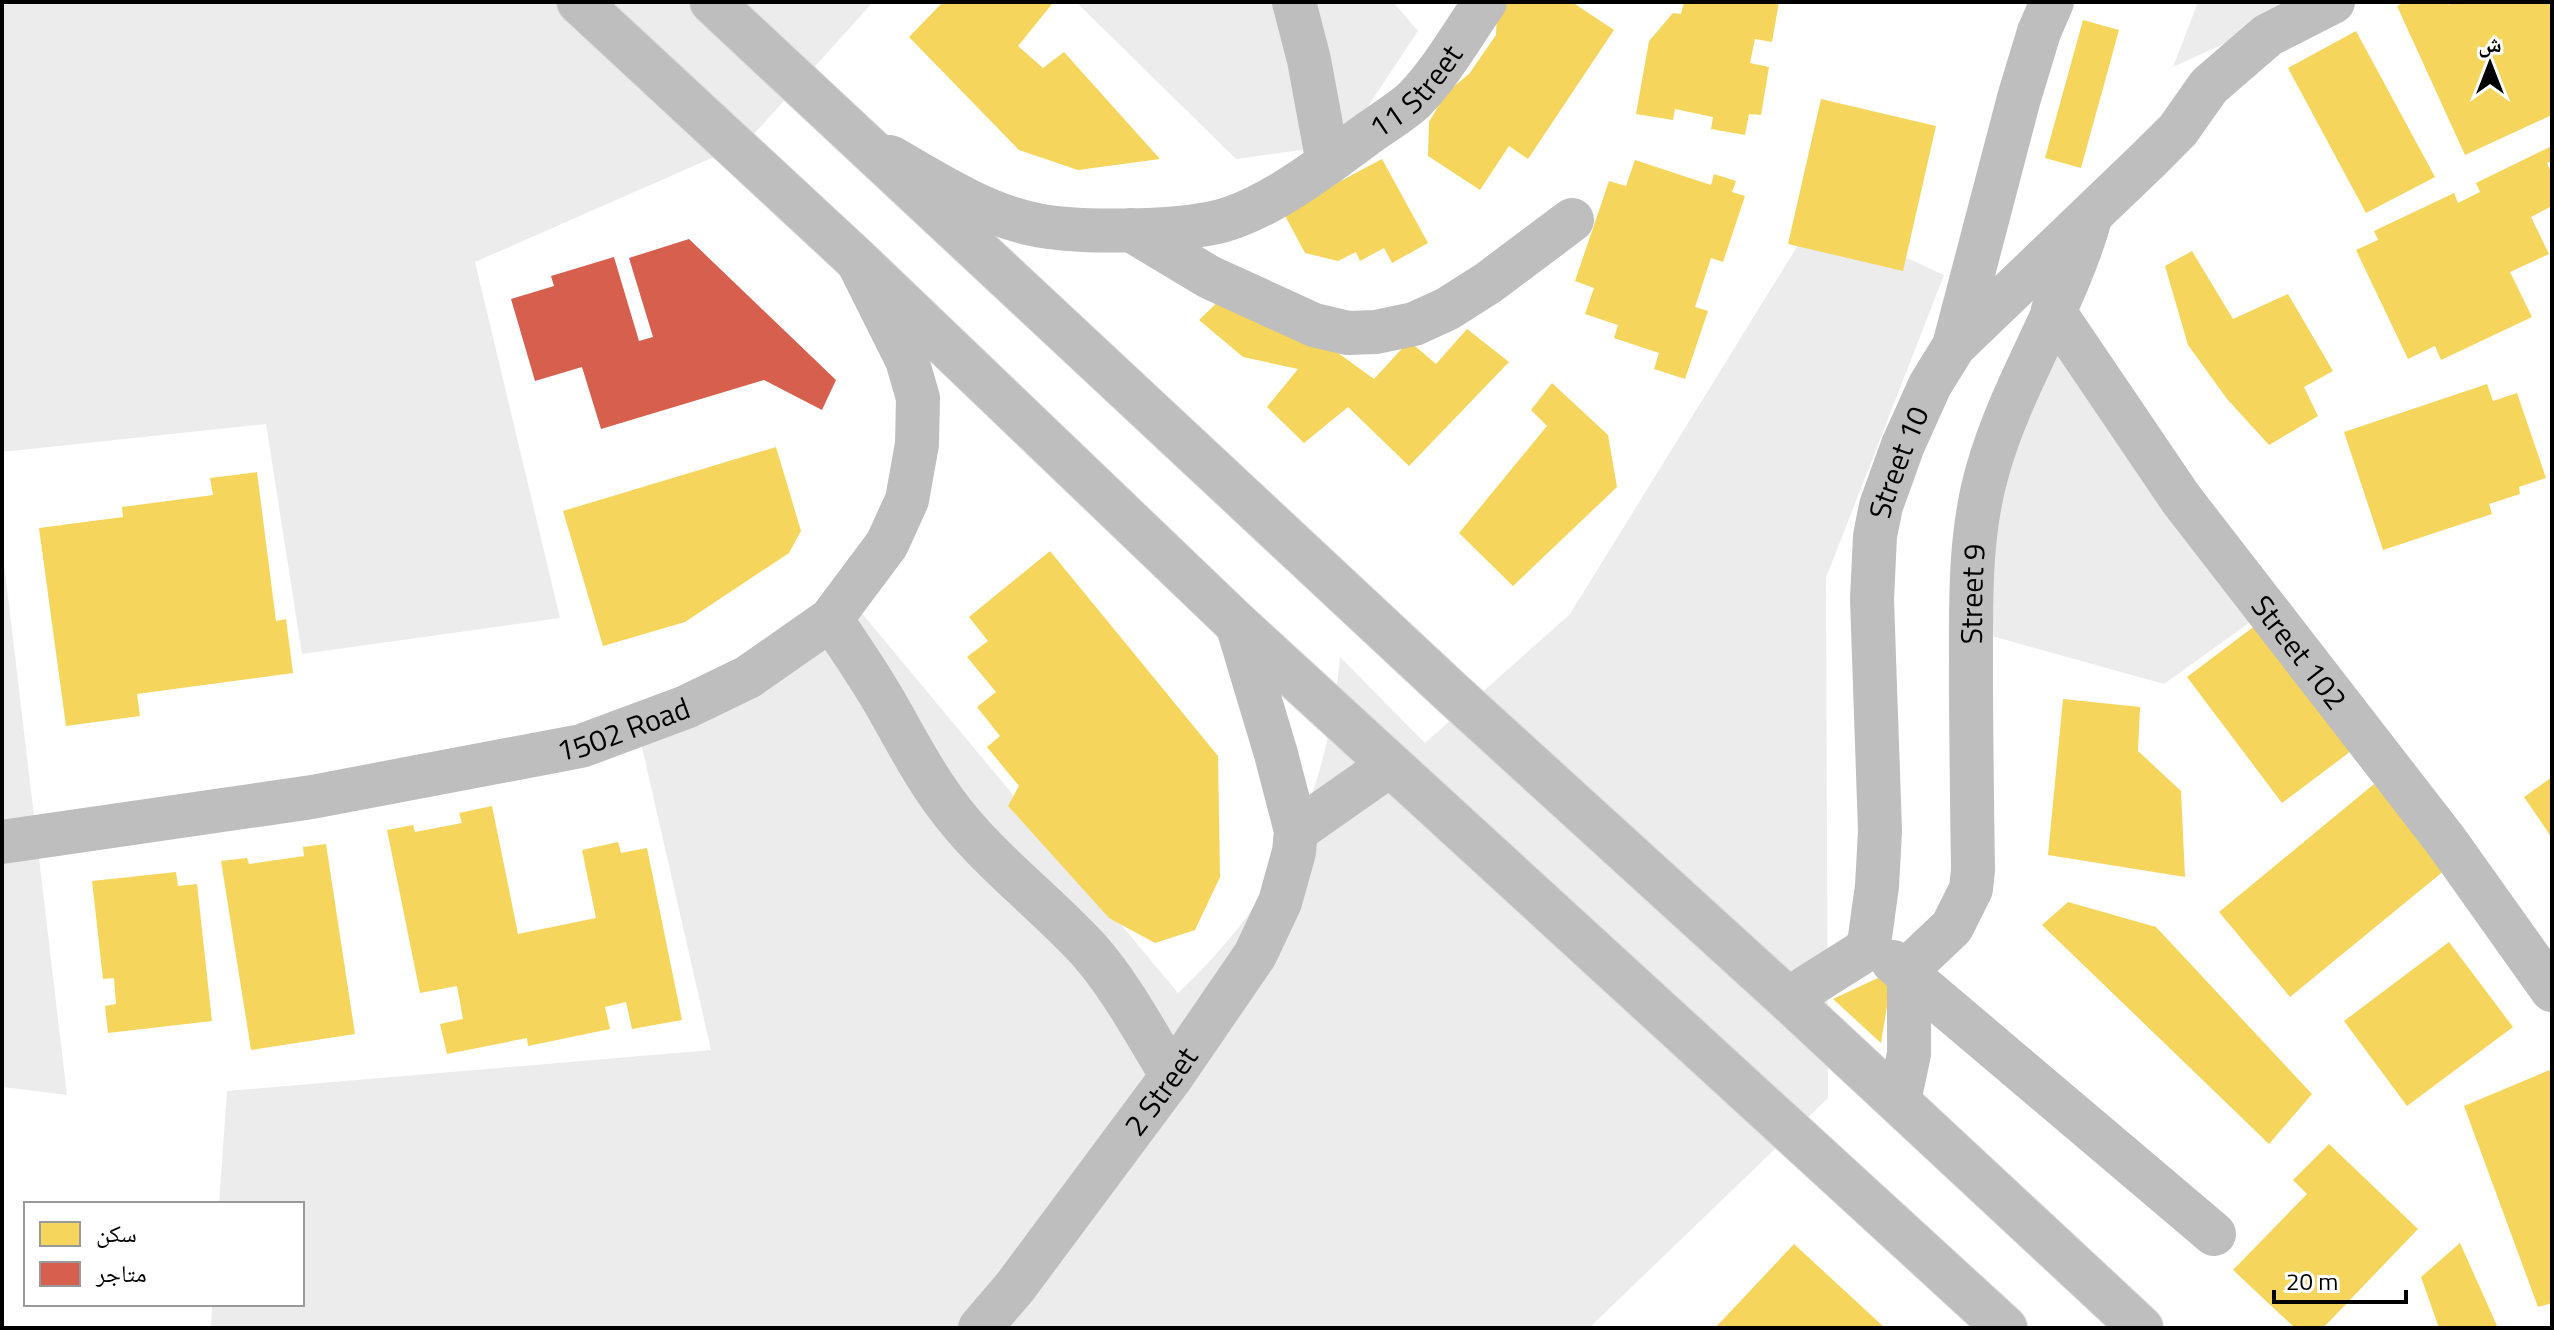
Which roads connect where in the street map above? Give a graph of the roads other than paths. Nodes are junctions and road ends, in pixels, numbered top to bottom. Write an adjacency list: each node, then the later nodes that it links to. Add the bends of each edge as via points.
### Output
1 (579, 2): 12 (main road)
2 (712, 2): 7 (main road)
3 (1294, 2): 8 (main road)
4 (1485, 2): 8 (main road, 11 Street, via 1413,101)
5 (2052, 2): 14 (main road, Street 10, via 2019,98)
6 (2333, 2): 9 (main road, via 2268,35 2209,86 2178,130)
7 (863, 142): 11 (main road, 11 Street, via 966,200 1032,225); 23 (main road)
8 (1328, 163): 11 (main road, 11 Street, via 1231,218)
9 (2091, 215): 13 (main road, Street 9); 14 (main road)
10 (1572, 220): 11 (main road, via 1447,309 1414,324 1348,333 1314,325 1209,277)
11 (1131, 230)
12 (857, 260): 15 (main road, 1502 Road, via 907,360 918,398 917,444 907,500 887,544); 16 (main road)
13 (2053, 310): 21 (main road, Street 9, via 2012,402 1977,515 1971,580 1971,889 1952,927); 22 (main road, Street 102, via 2181,499 2446,841)
14 (1954, 346): 20 (main road, Street 10, via 1903,445 1875,536 1872,599 1880,831)
15 (831, 619): 19 (main road, 1502 Road, via 748,677 686,707 581,746 312,797); 24 (main road, via 944,801 983,849 1090,952)
16 (1237, 624): 17 (main road); 18 (main road, 2 Street)
17 (1390, 765): 18 (main road); 28 (main road)
18 (1296, 831): 24 (main road, 2 Street, via 1269,928)
19 (2, 842)
20 (1869, 944): 21 (main road); 23 (main road)
21 (1909, 974): 25 (main road, via 1909,1054); 26 (main road)
22 (2552, 990)
23 (1791, 1002): 25 (main road)
24 (1172, 1076): 27 (main road, 2 Street)
25 (1899, 1101): 29 (main road)
26 (2214, 1234)
27 (980, 1328)
28 (2005, 1328)
29 (2141, 1328)

